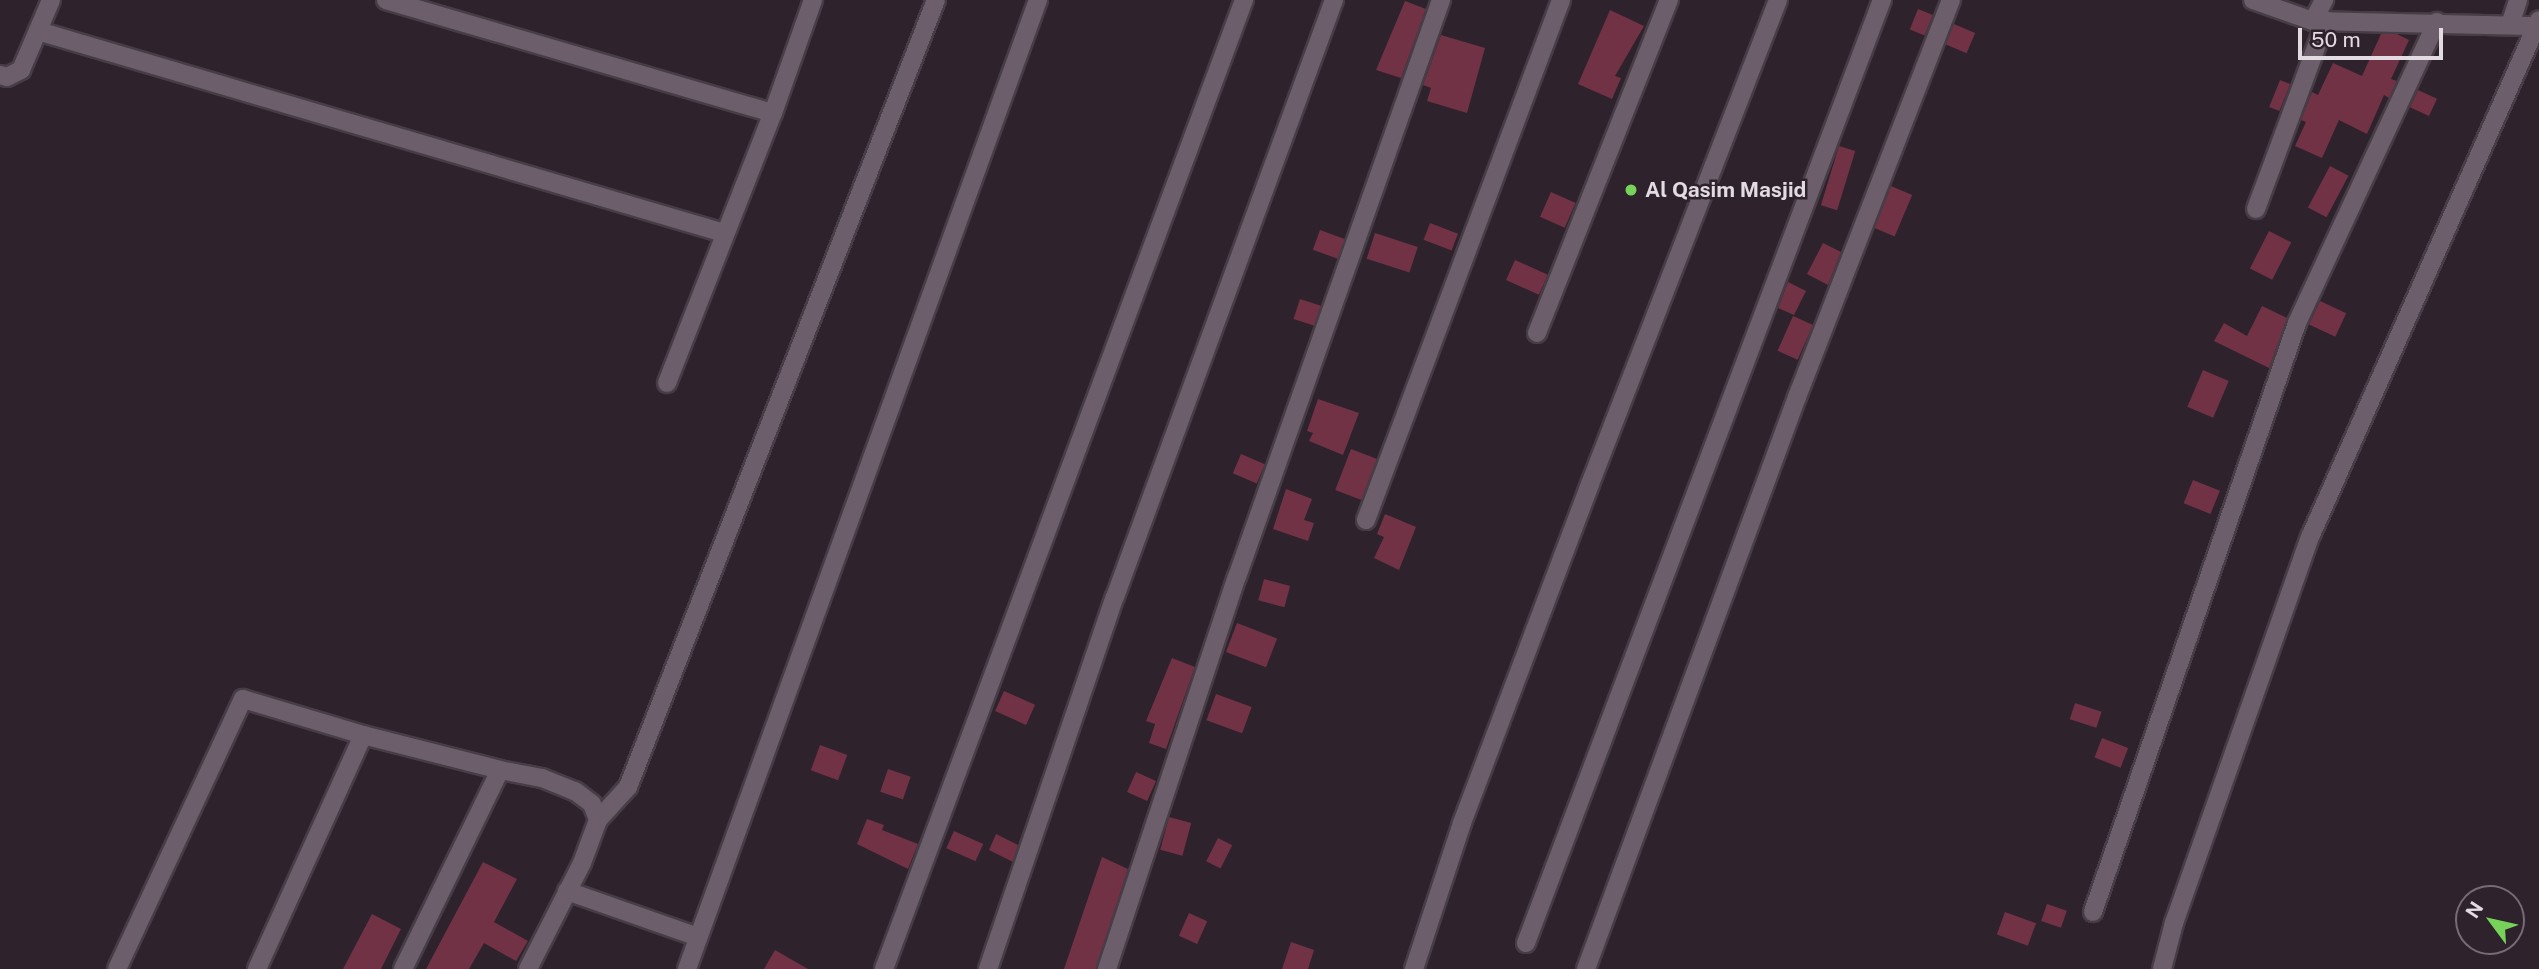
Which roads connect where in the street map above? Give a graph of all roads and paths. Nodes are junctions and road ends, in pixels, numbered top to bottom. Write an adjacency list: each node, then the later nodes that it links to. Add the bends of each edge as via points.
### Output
1 (51, 0): 21 (street)
2 (386, 0): 23 (street)
3 (813, 0): 23 (street)
4 (936, 0): 31 (street, via 628,787)
5 (1038, 0): 34 (street)
6 (1244, 0): 41 (street)
7 (1334, 0): 42 (street, via 1115,597)
8 (1441, 0): 43 (street, via 1237,577)
9 (1562, 0): 28 (street)
10 (1669, 0): 26 (street)
11 (1778, 0): 44 (street, via 1462,823)
12 (1882, 0): 35 (street)
13 (1951, 0): 45 (street, via 1792,410)
14 (2253, 0): 17 (street)
15 (2324, 0): 17 (street)
16 (2518, 0): 19 (street)
17 (2320, 21): 18 (street); 24 (street)
18 (2437, 22): 19 (street); 33 (street, via 2297,323)
19 (2510, 25): 20 (street)
20 (2538, 25): 46 (street, via 2311,535 2174,923)
21 (38, 31): 22 (street, via 21,70); 25 (street)
22 (0, 75)
23 (773, 113): 25 (street)
24 (2256, 209)
25 (724, 233): 27 (street)
26 (1537, 333)
27 (667, 383)
28 (1366, 520)
29 (363, 735): 30 (street); 36 (street, via 243,699); 37 (street)
30 (500, 770): 31 (street, via 542,778 575,791 592,804); 38 (street)
31 (598, 820): 32 (street)
32 (567, 891): 34 (street); 39 (street)
33 (2093, 912)
34 (698, 937): 40 (street)
35 (1526, 943)
36 (117, 969)
37 (257, 969)
38 (404, 969)
39 (528, 969)
40 (687, 969)
41 (884, 969)
42 (989, 969)
43 (1107, 969)
44 (1414, 969)
45 (1586, 969)
46 (2162, 969)

